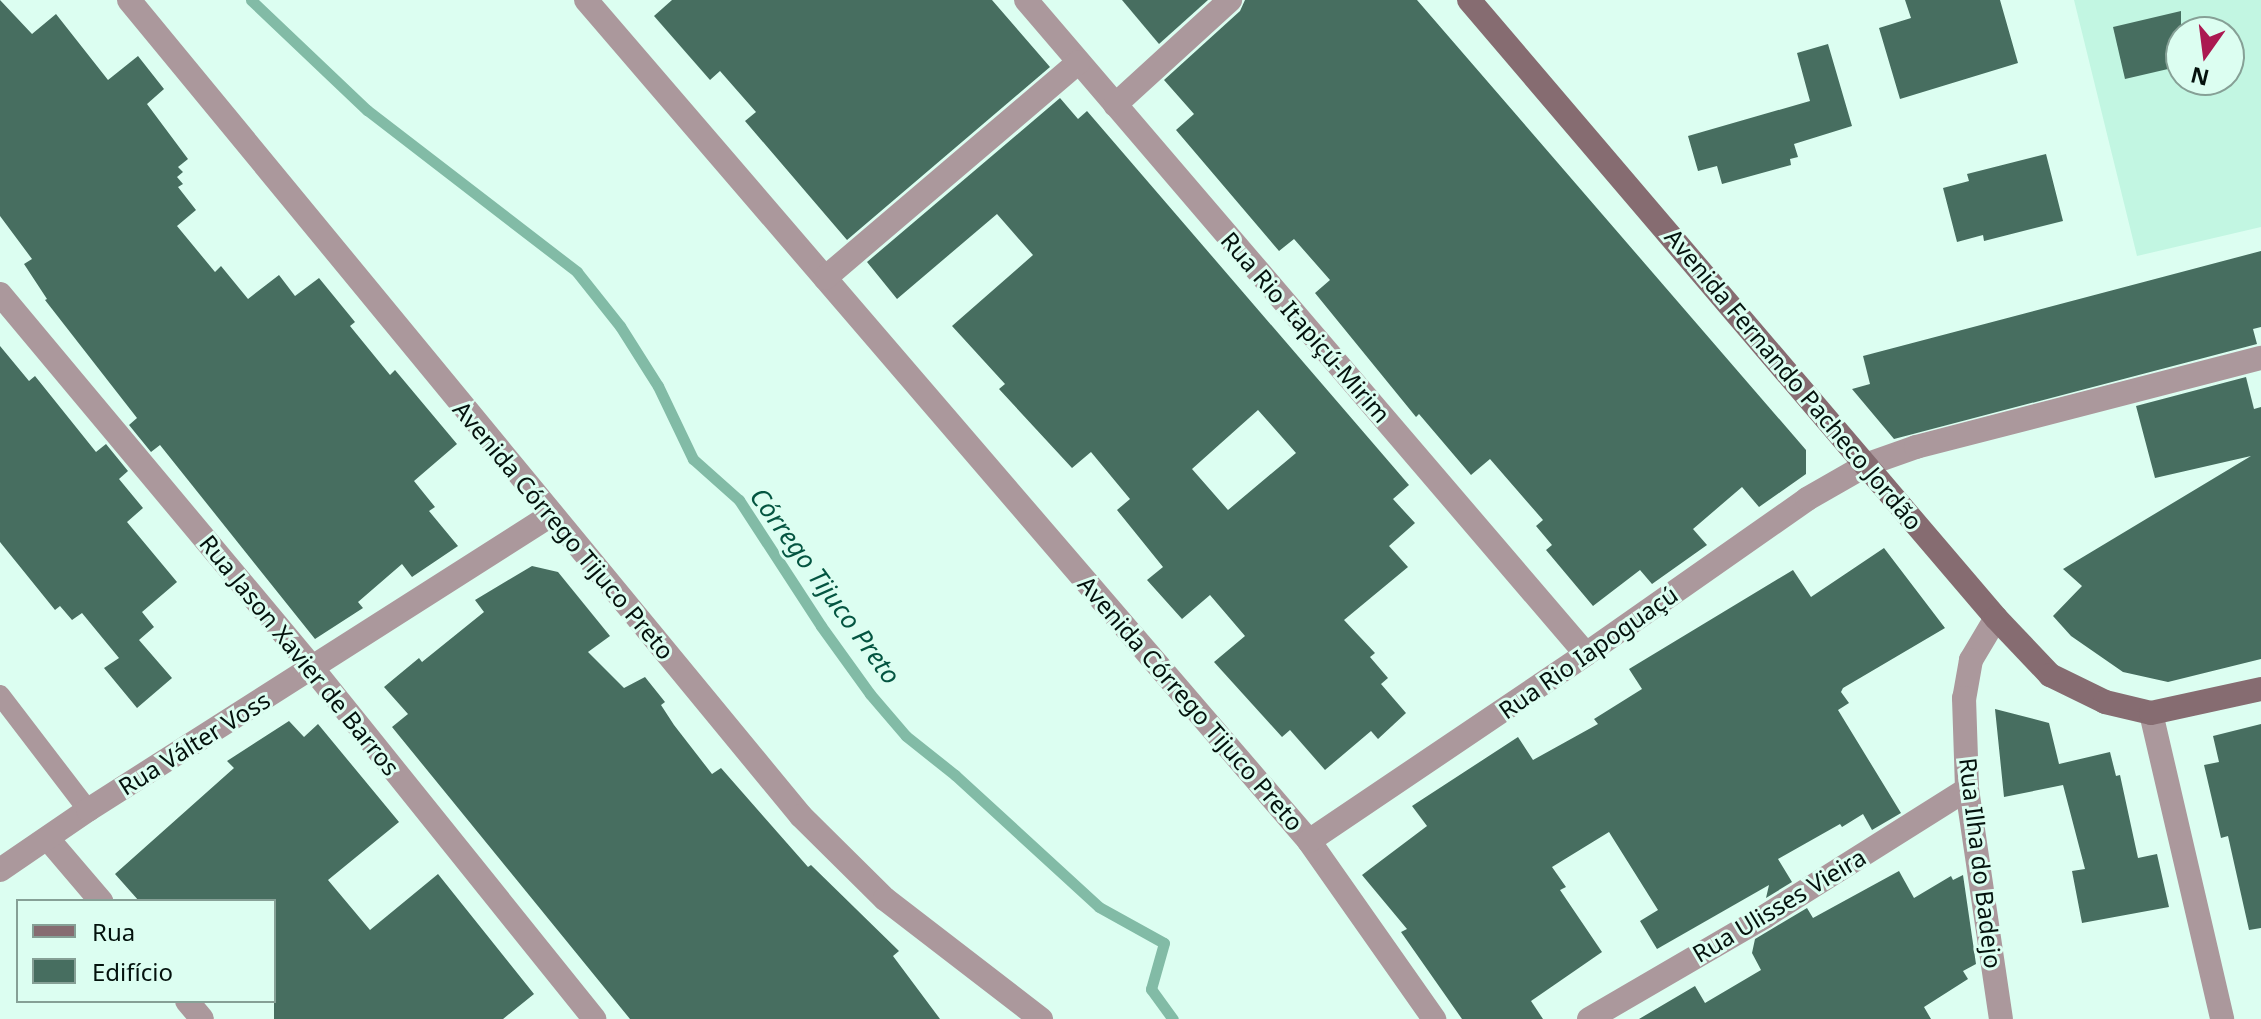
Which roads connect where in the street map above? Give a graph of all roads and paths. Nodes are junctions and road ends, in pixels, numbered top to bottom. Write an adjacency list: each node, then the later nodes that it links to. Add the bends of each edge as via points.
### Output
1 (129, 0): 12 (street, Avenida Córrego Tijuco Preto)
2 (586, 0): 8 (street, Avenida Córrego Tijuco Preto)
3 (1026, 0): 6 (street, Rua Rio Itapiçú-Mirim)
4 (1230, 0): 7 (street)
5 (1469, 0): 11 (street, Avenida Fernando Pacheco Jordão)
6 (1079, 62): 7 (street, Rua Rio Itapiçú-Mirim); 8 (street)
7 (1115, 105): 14 (street, Rua Rio Itapiçú-Mirim)
8 (825, 278): 22 (street, Avenida Córrego Tijuco Preto)
9 (0, 294): 15 (street, Rua Jason Xavier de Barros)
10 (2261, 358): 11 (street, Rua Rio Iapoguaçú)
11 (1868, 464): 13 (street, Avenida Fernando Pacheco Jordão); 14 (street, Rua Rio Iapoguaçú, via 1807,499)
12 (551, 515): 15 (street, Rua Válter Voss); 28 (street, Avenida Córrego Tijuco Preto, via 801,816 885,899)
13 (1996, 618): 18 (street, Avenida Fernando Pacheco Jordão, via 2050,675 2105,702); 19 (street, Rua Ilha do Badejo, via 1971,660 1964,698)
14 (1586, 654): 22 (street, Rua Rio Iapoguaçú)
15 (313, 669): 20 (street, Rua Válter Voss); 27 (street, Rua Jason Xavier de Barros)
16 (2261, 689): 18 (street)
17 (0, 695): 20 (lane)
18 (2151, 713): 32 (street)
19 (1967, 789): 30 (street, Rua Ulisses Vieira); 31 (street, Rua Ilha do Badejo)
20 (88, 810): 21 (street, Rua Válter Voss)
21 (48, 839): 23 (street, Rua Válter Voss); 24 (street)
22 (1309, 841): 29 (street, Avenida Córrego Tijuco Preto)
23 (0, 870)
24 (99, 899)
25 (189, 1003): 26 (street)
26 (202, 1019)
27 (594, 1019)
28 (1041, 1019)
29 (1434, 1019)
30 (1589, 1019)
31 (2001, 1019)
32 (2222, 1019)

